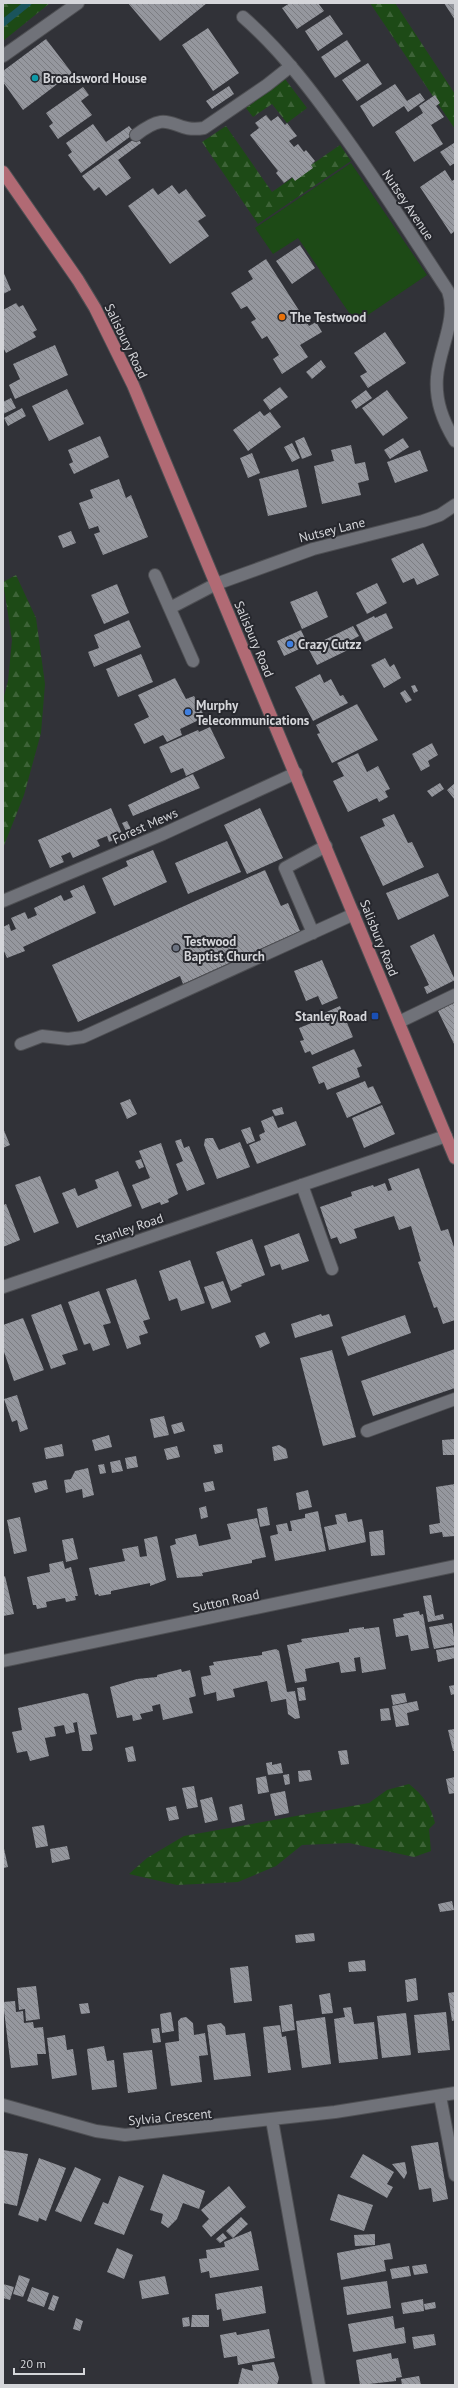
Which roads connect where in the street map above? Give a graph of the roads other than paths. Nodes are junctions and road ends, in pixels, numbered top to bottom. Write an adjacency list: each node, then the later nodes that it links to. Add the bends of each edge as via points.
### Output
1 (78, 3): 3 (street)
2 (243, 18): 4 (street, Nutsey Avenue, via 275,47)
3 (3, 56)
4 (291, 66): 5 (street, via 204,128 192,129 159,120); 7 (street, Nutsey Avenue, via 365,165 451,298 452,311 437,377 437,390 442,417)
5 (136, 135)
6 (3, 172): 10 (main road, Salisbury Road, via 57,247 95,308 136,392)
7 (455, 441)
8 (455, 505): 10 (street, Nutsey Lane, via 424,521 313,548)
9 (155, 575): 11 (street)
10 (216, 584): 11 (street, Nutsey Lane); 13 (main road, Salisbury Road)
11 (170, 608): 12 (street)
12 (193, 661)
13 (296, 773): 14 (main road, Salisbury Road); 15 (street, Forest Mews, via 163,834)
14 (326, 846): 16 (main road, Salisbury Road); 17 (street, via 285,868)
15 (3, 900)
16 (354, 914): 17 (street); 19 (main road, Salisbury Road)
17 (313, 933): 20 (street, via 83,1037 68,1039 42,1036)
18 (455, 995): 19 (street)
19 (399, 1022): 21 (main road, Salisbury Road)
20 (21, 1044)
21 (446, 1136): 22 (main road, Salisbury Road); 23 (street, Stanley Road)
22 (455, 1158)
23 (302, 1185): 24 (street); 25 (street, Stanley Road)
24 (332, 1269)
25 (3, 1287)
26 (455, 1399): 27 (street)
27 (367, 1431)
28 (455, 1566): 29 (street, Sutton Road)
29 (3, 1661)
30 (455, 2093): 31 (street, Sylvia Crescent)
31 (440, 2096): 33 (street, Sylvia Crescent); 34 (street)
32 (3, 2105): 33 (street, Sylvia Crescent, via 96,2131 126,2135)
33 (272, 2120): 35 (street)
34 (455, 2175)
35 (320, 2385)

